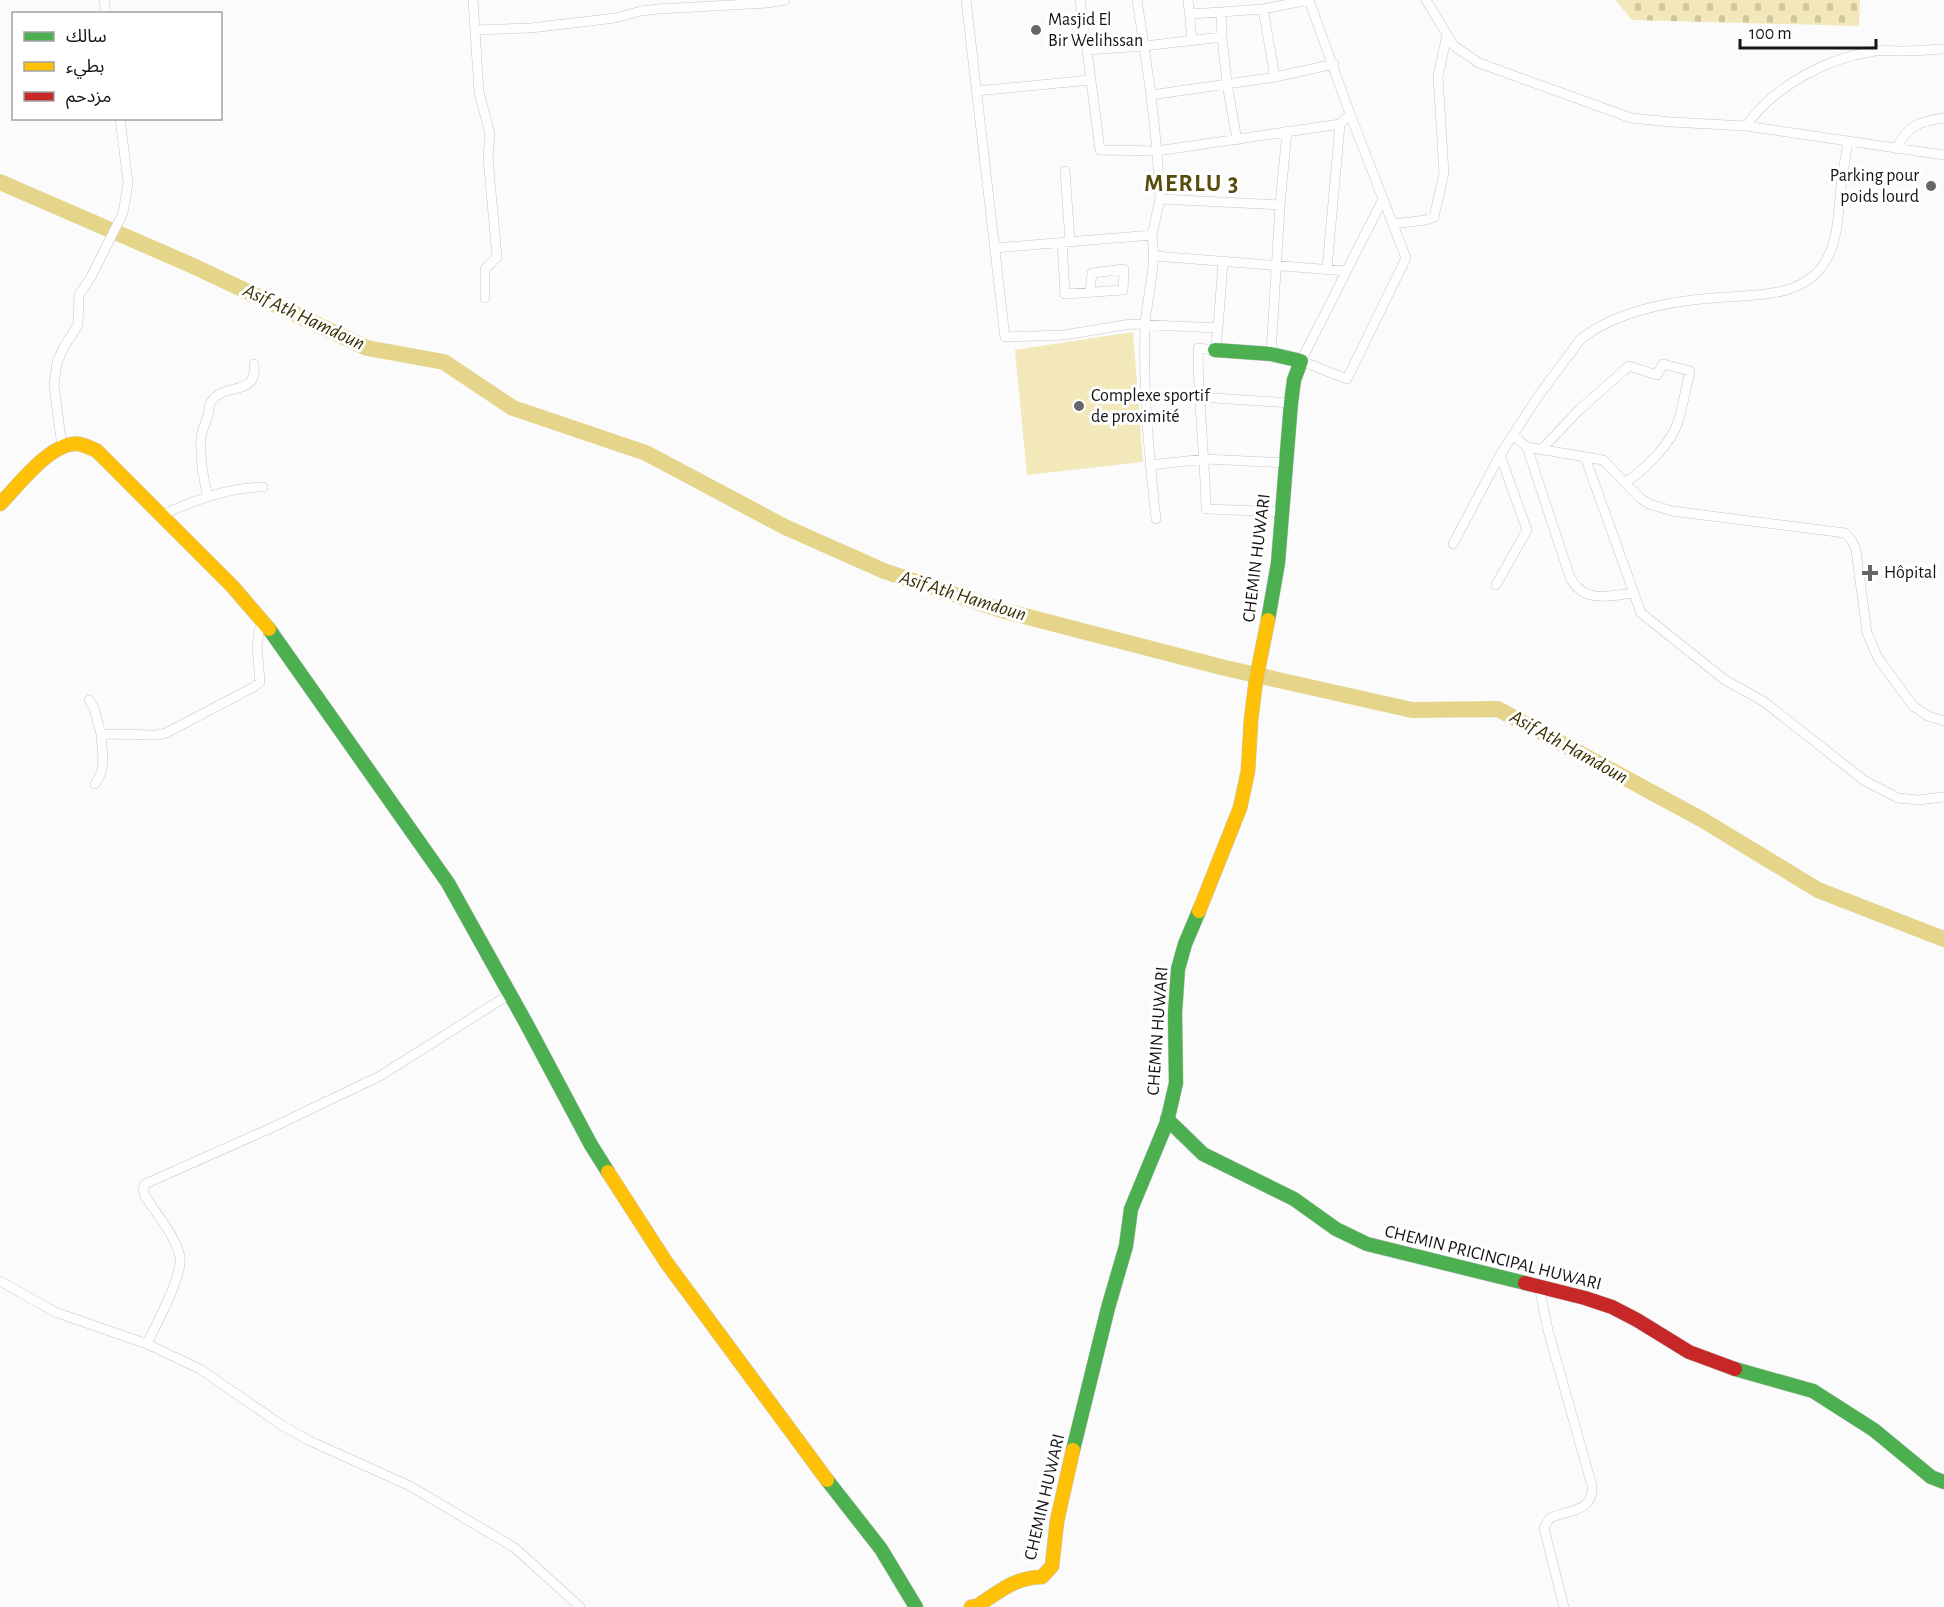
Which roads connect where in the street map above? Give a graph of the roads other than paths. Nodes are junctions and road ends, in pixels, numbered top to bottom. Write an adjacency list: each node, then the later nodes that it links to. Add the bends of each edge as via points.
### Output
1 (473, 0): 12 (street)
2 (785, 0): 12 (street, via 641,11 531,28)
3 (966, 0): 23 (street)
4 (1080, 0): 18 (street)
5 (1137, 0): 16 (street)
6 (1188, 0): 11 (street)
7 (1309, 0): 9 (street); 19 (street)
8 (1426, 0): 13 (street)
9 (1263, 9): 10 (street); 20 (street)
10 (1221, 12): 11 (street); 14 (street)
11 (1190, 14): 15 (street)
12 (475, 30): 50 (street, via 479,92 490,134 488,158 496,257 485,269)
13 (1447, 35): 29 (street, via 1454,46 1479,63 1631,118); 40 (street, via 1438,76 1444,173 1434,217)
14 (1222, 37): 15 (street); 22 (street)
15 (1192, 39): 16 (street)
16 (1144, 46): 18 (street); 24 (street)
17 (1944, 49): 29 (street, via 1876,51 1833,63 1776,93)
18 (1087, 50): 21 (street)
19 (1334, 64): 20 (street); 25 (street)
20 (1275, 77): 22 (street)
21 (1090, 80): 23 (street); 34 (street, via 1100,150)
22 (1227, 84): 24 (street); 31 (street)
23 (977, 91): 43 (street)
24 (1151, 95): 34 (street)
25 (1350, 114): 28 (street); 38 (street)
26 (1944, 118): 33 (street, via 1909,128)
27 (120, 120): 60 (street, via 128,183 123,213 79,295 78,325 57,362 54,385)
28 (1340, 124): 30 (street); 47 (street)
29 (1746, 126): 32 (street)
30 (1287, 131): 31 (street); 39 (street)
31 (1237, 140): 34 (street)
32 (1848, 142): 33 (street); 59 (street, via 1832,245 1815,275 1802,285 1776,293 1682,302 1646,309 1601,325 1580,340)
33 (1896, 149): 35 (street)
34 (1157, 151): 37 (street)
35 (1944, 155)
36 (1065, 171): 42 (street)
37 (1160, 199): 39 (street); 41 (street)
38 (1383, 199): 40 (street); 48 (street)
39 (1280, 206): 46 (street)
40 (1393, 224): 55 (street, via 1406,258 1347,379)
41 (1152, 235): 42 (street); 44 (street)
42 (1066, 242): 43 (street); 49 (street, via 1065,294)
43 (995, 248): 51 (street, via 1005,337)
44 (1155, 256): 45 (street); 51 (street)
45 (1223, 262): 46 (street); 52 (street)
46 (1277, 265): 47 (street); 54 (street)
47 (1327, 269): 48 (street)
48 (1346, 271): 55 (street)
49 (1090, 292)
50 (485, 298)
51 (1145, 325): 52 (street); 67 (street)
52 (1218, 328): 53 (street)
53 (1215, 350): 54 (street); 57 (street, via 1198,348)
54 (1270, 354): 55 (street)
55 (1301, 361): 58 (street, CHEMIN HUWARI)
56 (254, 364): 70 (street, via 250,383 221,392 210,402 201,438 202,477)
57 (1199, 398): 58 (street); 65 (street)
58 (1291, 403): 66 (street, CHEMIN HUWARI)
59 (1513, 435): 61 (street); 63 (street)
60 (62, 447): 71 (street); 73 (street, via 77,443 97,451)
61 (1527, 447): 62 (street); 77 (street, via 1575,586 1582,593 1604,597)
62 (1541, 450): 64 (street); 68 (street, via 1629,366 1657,375 1663,364 1690,371 1677,424 1659,453)
63 (1500, 455): 75 (street); 76 (street, via 1527,530)
64 (1585, 457): 68 (street, via 1603,460); 77 (street)
65 (1205, 459): 66 (street); 67 (street); 72 (street, via 1206,508)
66 (1287, 463): 72 (street, CHEMIN HUWARI)
67 (1150, 465): 74 (street)
68 (1626, 482): 80 (street, via 1649,504 1672,511 1845,533 1856,550 1867,633 1878,658 1913,706)
69 (263, 487): 70 (street)
70 (208, 497): 73 (street)
71 (0, 504)
72 (1282, 512): 85 (street, CHEMIN HUWARI, via 1242,798 1178,969 1176,1083)
73 (162, 515): 78 (street)
74 (1156, 519)
75 (1453, 544)
76 (1496, 585)
77 (1634, 593): 83 (street, via 1641,613 1725,680 1763,702 1865,781 1898,798)
78 (261, 618): 81 (street, via 257,646 260,682 254,687 166,733); 84 (street, via 448,883)
79 (89, 700): 81 (street)
80 (1944, 721)
81 (101, 734): 82 (street, via 104,766)
82 (95, 784)
83 (1944, 797)
84 (510, 994): 88 (street, via 380,1076 145,1184 145,1196 180,1256 179,1270); 91 (street, via 591,1144 666,1262 881,1549)
85 (1167, 1119): 87 (street, CHEMIN PRICINCIPAL HUWARI, via 1203,1154 1294,1200 1353,1239); 92 (street, CHEMIN HUWARI, via 1131,1209 1126,1246 1066,1478 1052,1566 1042,1577 1028,1577 1011,1584)
86 (0, 1281): 88 (street, via 55,1312)
87 (1539, 1287): 89 (street, CHEMIN PRICINCIPAL HUWARI, via 1612,1307 1689,1352 1719,1364 1813,1391 1874,1430 1931,1477); 93 (street, via 1592,1486 1587,1504 1550,1518 1544,1528)
88 (147, 1344): 90 (street, via 200,1369 310,1442 410,1486 515,1548)
89 (1944, 1482)
90 (579, 1607)
91 (916, 1607)
92 (972, 1607)
93 (1564, 1607)

